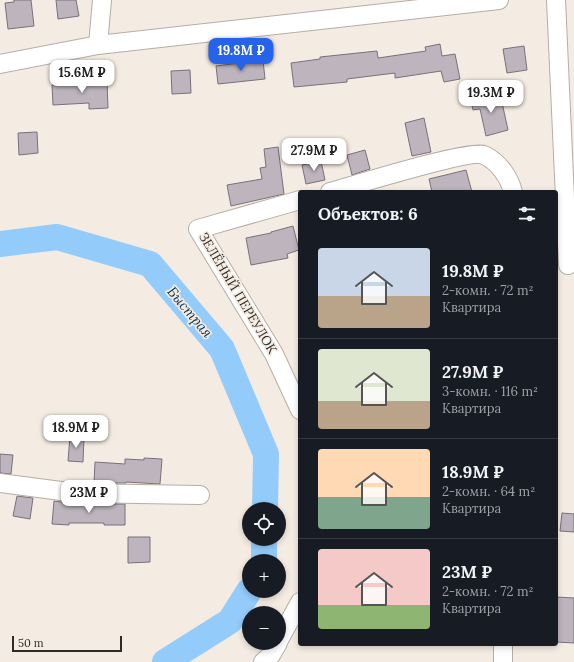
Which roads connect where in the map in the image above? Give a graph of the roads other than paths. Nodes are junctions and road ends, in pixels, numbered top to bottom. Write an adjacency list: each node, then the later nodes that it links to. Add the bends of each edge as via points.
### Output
1 (102, 0): 4 (street)
2 (499, 0): 4 (street)
3 (556, 0): 9 (street)
4 (98, 45): 5 (street)
5 (0, 64)
6 (337, 190): 7 (street, via 459,156 482,154 499,165)
7 (512, 190)
8 (298, 201): 10 (street, ЗЕЛЁНЫЙ ПЕРЕУЛОК, via 198,229 274,354)
9 (566, 265)
10 (298, 406)
11 (0, 483): 12 (street, via 76,494)
12 (200, 495)
13 (298, 606): 14 (street)
14 (286, 627)
15 (503, 646): 18 (street)
16 (274, 650): 17 (street)
17 (263, 662)
18 (503, 662)

